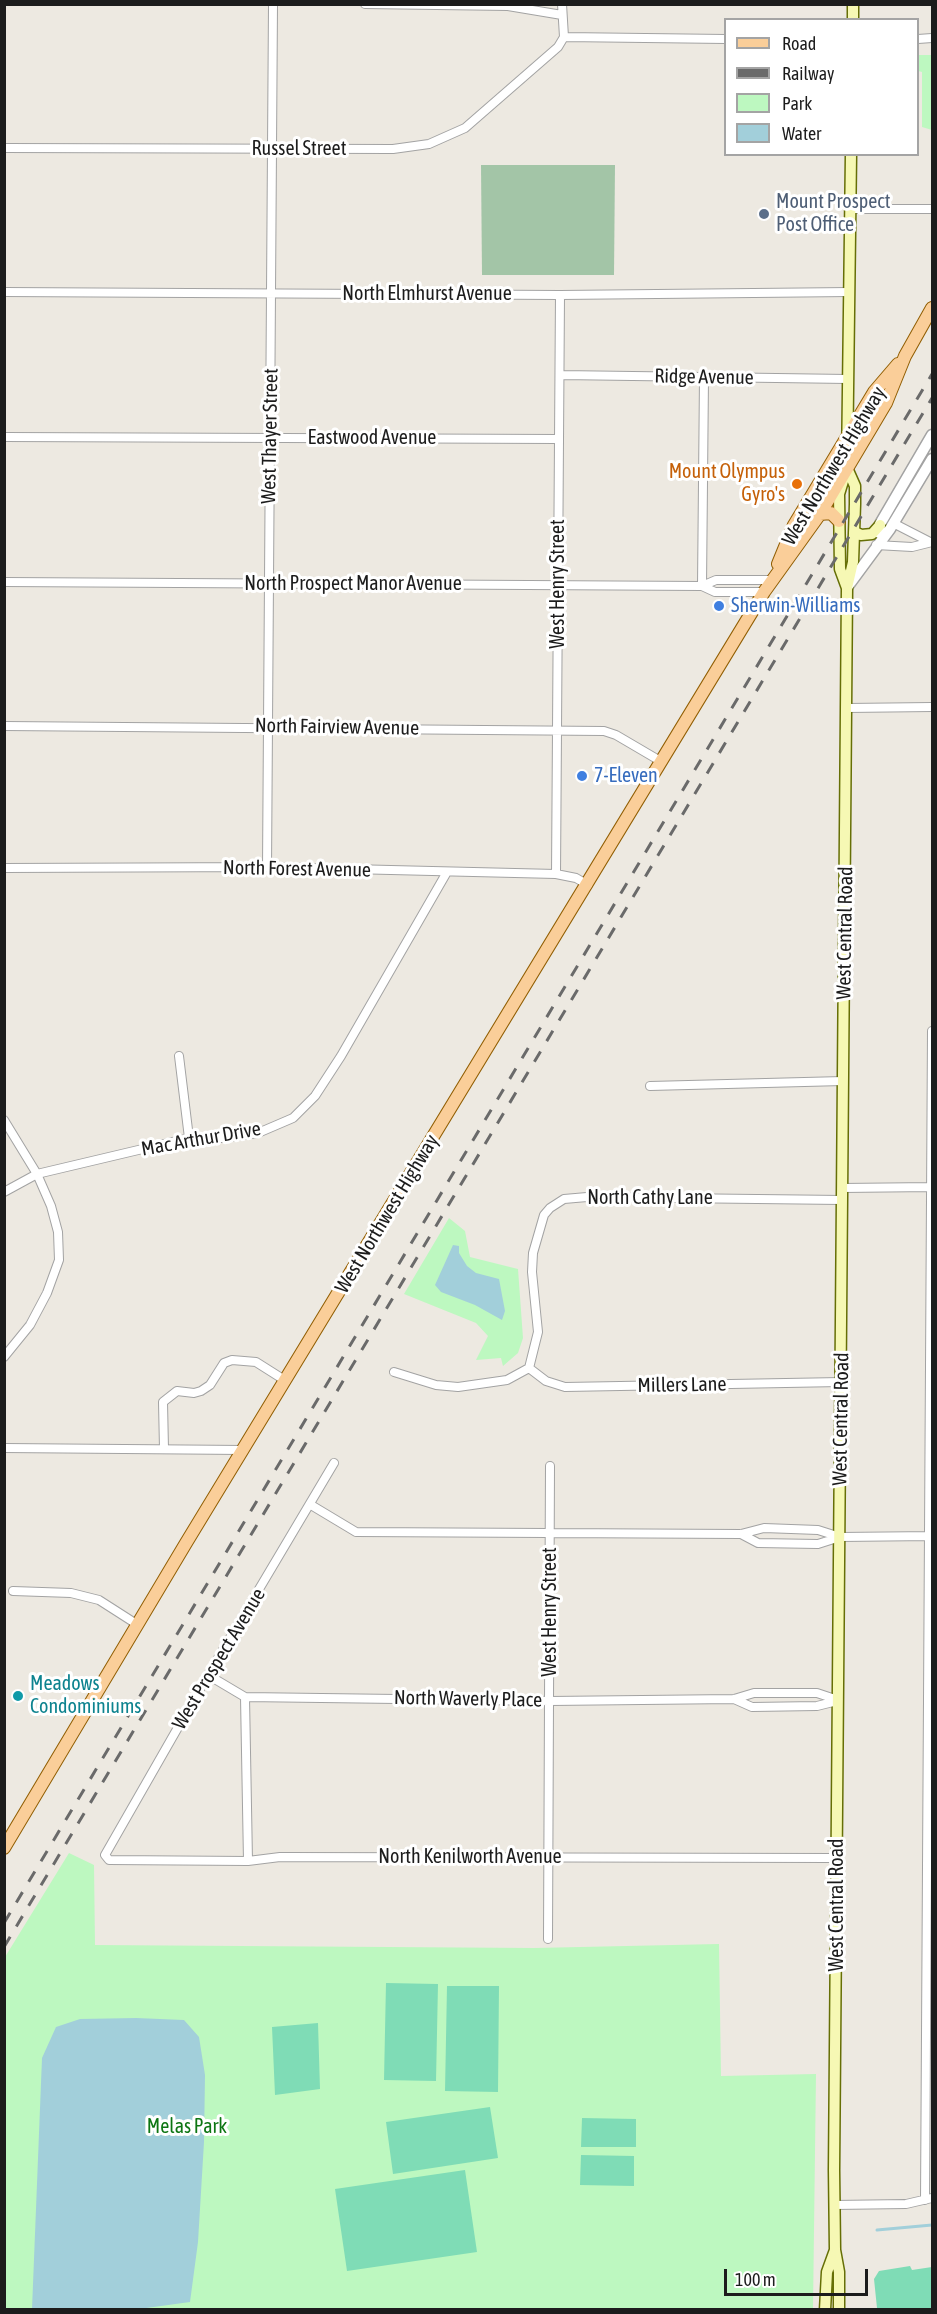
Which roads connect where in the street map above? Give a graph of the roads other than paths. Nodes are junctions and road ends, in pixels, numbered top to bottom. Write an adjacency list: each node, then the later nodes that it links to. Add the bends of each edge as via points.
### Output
1 (273, 4): 8 (street, West Thayer Street)
2 (365, 4): 4 (street, via 512,6)
3 (562, 4): 4 (street)
4 (562, 15): 5 (street)
5 (564, 37): 6 (street); 8 (street, Russel Street, via 558,47 465,128 429,144 393,149)
6 (724, 39)
7 (4, 148): 8 (street, Russel Street)
8 (271, 150): 14 (street, West Thayer Street)
9 (851, 156): 10 (main road, West Central Road)
10 (850, 209): 11 (street); 13 (main road, West Central Road)
11 (933, 209)
12 (4, 292): 14 (street, North Elmhurst Avenue)
13 (850, 292): 15 (street, North Elmhurst Avenue); 20 (main road, West Central Road)
14 (272, 293): 15 (street, North Elmhurst Avenue); 23 (street, West Thayer Street)
15 (560, 295): 18 (street, West Henry Street)
16 (933, 309): 17 (main road, West Northwest Highway)
17 (905, 356): 24 (main road, West Northwest Highway, via 874,392); 27 (main road, West Northwest Highway, via 886,403)
18 (561, 375): 19 (street, Ridge Avenue); 25 (street, West Henry Street)
19 (704, 377): 20 (street, Ridge Avenue); 39 (street)
20 (848, 379): 24 (main road, West Central Road)
21 (933, 435): 31 (street)
22 (4, 437): 23 (street, Eastwood Avenue)
23 (270, 437): 25 (street, Eastwood Avenue); 37 (street, West Thayer Street)
24 (847, 437): 27 (main road, West Central Road); 35 (main road, West Northwest Highway, via 794,525)
25 (559, 439): 38 (street, West Henry Street)
26 (933, 459): 30 (street)
27 (847, 468): 28 (main road, West Northwest Highway); 29 (main road, West Central Road, via 839,494); 32 (main road, West Central Road, via 855,486)
28 (820, 514): 29 (main road, via 831,513); 35 (main road, West Northwest Highway)
29 (839, 521): 40 (main road, West Central Road, via 840,569)
30 (893, 523): 33 (street); 34 (street)
31 (880, 525): 32 (main road, via 873,534); 34 (street)
32 (855, 532): 40 (main road, West Central Road, via 854,562)
33 (931, 542): 34 (street, via 912,547)
34 (876, 545): 40 (street)
35 (771, 580): 39 (street, North Prospect Manor Avenue, via 716,580); 41 (main road, West Northwest Highway)
36 (4, 582): 37 (street, North Prospect Manor Avenue)
37 (268, 583): 38 (street, North Prospect Manor Avenue); 45 (street, West Thayer Street)
38 (558, 585): 39 (street, North Prospect Manor Avenue); 46 (street, West Henry Street)
39 (702, 586): 41 (street, North Prospect Manor Avenue, via 715,592)
40 (847, 588): 43 (main road, West Central Road)
41 (764, 592): 47 (main road, West Northwest Highway)
42 (933, 706): 43 (street)
43 (847, 708): 55 (main road, West Central Road)
44 (4, 726): 45 (street, North Fairview Avenue)
45 (267, 726): 46 (street, North Fairview Avenue); 48 (street, West Thayer Street)
46 (557, 730): 47 (street, North Fairview Avenue, via 610,733); 51 (street, West Henry Street)
47 (662, 762): 52 (main road, West Northwest Highway)
48 (267, 867): 49 (street, North Forest Avenue); 50 (street, North Forest Avenue)
49 (4, 868)
50 (447, 872): 51 (street, North Forest Avenue); 58 (street, Mac Arthur Drive, via 315,1096 293,1118 258,1133)
51 (556, 874): 52 (street, North Forest Avenue)
52 (588, 885): 67 (main road, West Northwest Highway)
53 (933, 1031): 60 (street)
54 (179, 1056): 58 (street)
55 (843, 1082): 56 (street); 61 (main road, West Central Road)
56 (650, 1086)
57 (4, 1120): 59 (street)
58 (189, 1138): 59 (street, Mac Arthur Drive)
59 (37, 1174): 62 (street, Mac Arthur Drive); 64 (street, via 58,1232 59,1260 30,1325)
60 (931, 1187): 61 (street); 77 (street)
61 (842, 1188): 63 (main road, West Central Road)
62 (4, 1192)
63 (842, 1200): 65 (street, North Cathy Lane, via 564,1199 544,1215 533,1253 538,1332); 68 (main road, West Central Road)
64 (4, 1357)
65 (529, 1368): 66 (street, via 507,1380 458,1387 436,1385); 68 (street, Millers Lane, via 546,1381 565,1387)
66 (394, 1372)
67 (286, 1381): 70 (street, via 256,1362 224,1363 210,1385 201,1391 177,1391 163,1402); 71 (main road, West Northwest Highway)
68 (841, 1382): 78 (main road, West Central Road)
69 (4, 1448): 70 (street)
70 (164, 1449): 71 (street)
71 (244, 1450): 80 (main road, West Northwest Highway)
72 (334, 1463): 74 (street, West Prospect Avenue)
73 (550, 1466): 75 (street, West Henry Street)
74 (311, 1505): 75 (street, via 357,1532); 81 (street, West Prospect Avenue)
75 (551, 1534): 76 (street); 86 (street, West Henry Street)
76 (741, 1534): 78 (street, via 764,1528 819,1530); 78 (street, via 758,1543 818,1544)
77 (931, 1536): 78 (street); 82 (street)
78 (840, 1537): 85 (main road, West Central Road)
79 (13, 1591): 80 (street, via 71,1593 99,1600)
80 (138, 1625): 87 (main road, West Northwest Highway)
81 (208, 1675): 83 (street, North Waverly Place); 89 (street, West Prospect Avenue)
82 (931, 1695): 88 (street)
83 (245, 1697): 86 (street, North Waverly Place); 92 (street)
84 (734, 1699): 85 (street, North Waverly Place, via 754,1693 817,1693); 85 (street, North Waverly Place, via 752,1707 817,1706); 86 (street, North Waverly Place)
85 (838, 1700): 91 (main road, West Central Road)
86 (550, 1701): 90 (street, West Henry Street)
87 (4, 1848)
88 (930, 1853): 94 (street)
89 (105, 1855): 92 (street, North Kenilworth Avenue, via 114,1860)
90 (548, 1857): 91 (street, North Kenilworth Avenue); 92 (street, North Kenilworth Avenue, via 280,1857); 93 (street, West Henry Street)
91 (837, 1858): 96 (main road, West Central Road)
92 (248, 1861)
93 (548, 1939)
94 (930, 2011): 95 (street)
95 (929, 2199): 96 (street, via 906,2204)
96 (834, 2205): 97 (main road, West Central Road)
97 (835, 2250): 98 (main road, West Central Road, via 827,2272); 99 (main road, West Central Road)
98 (825, 2310)
99 (839, 2310)

